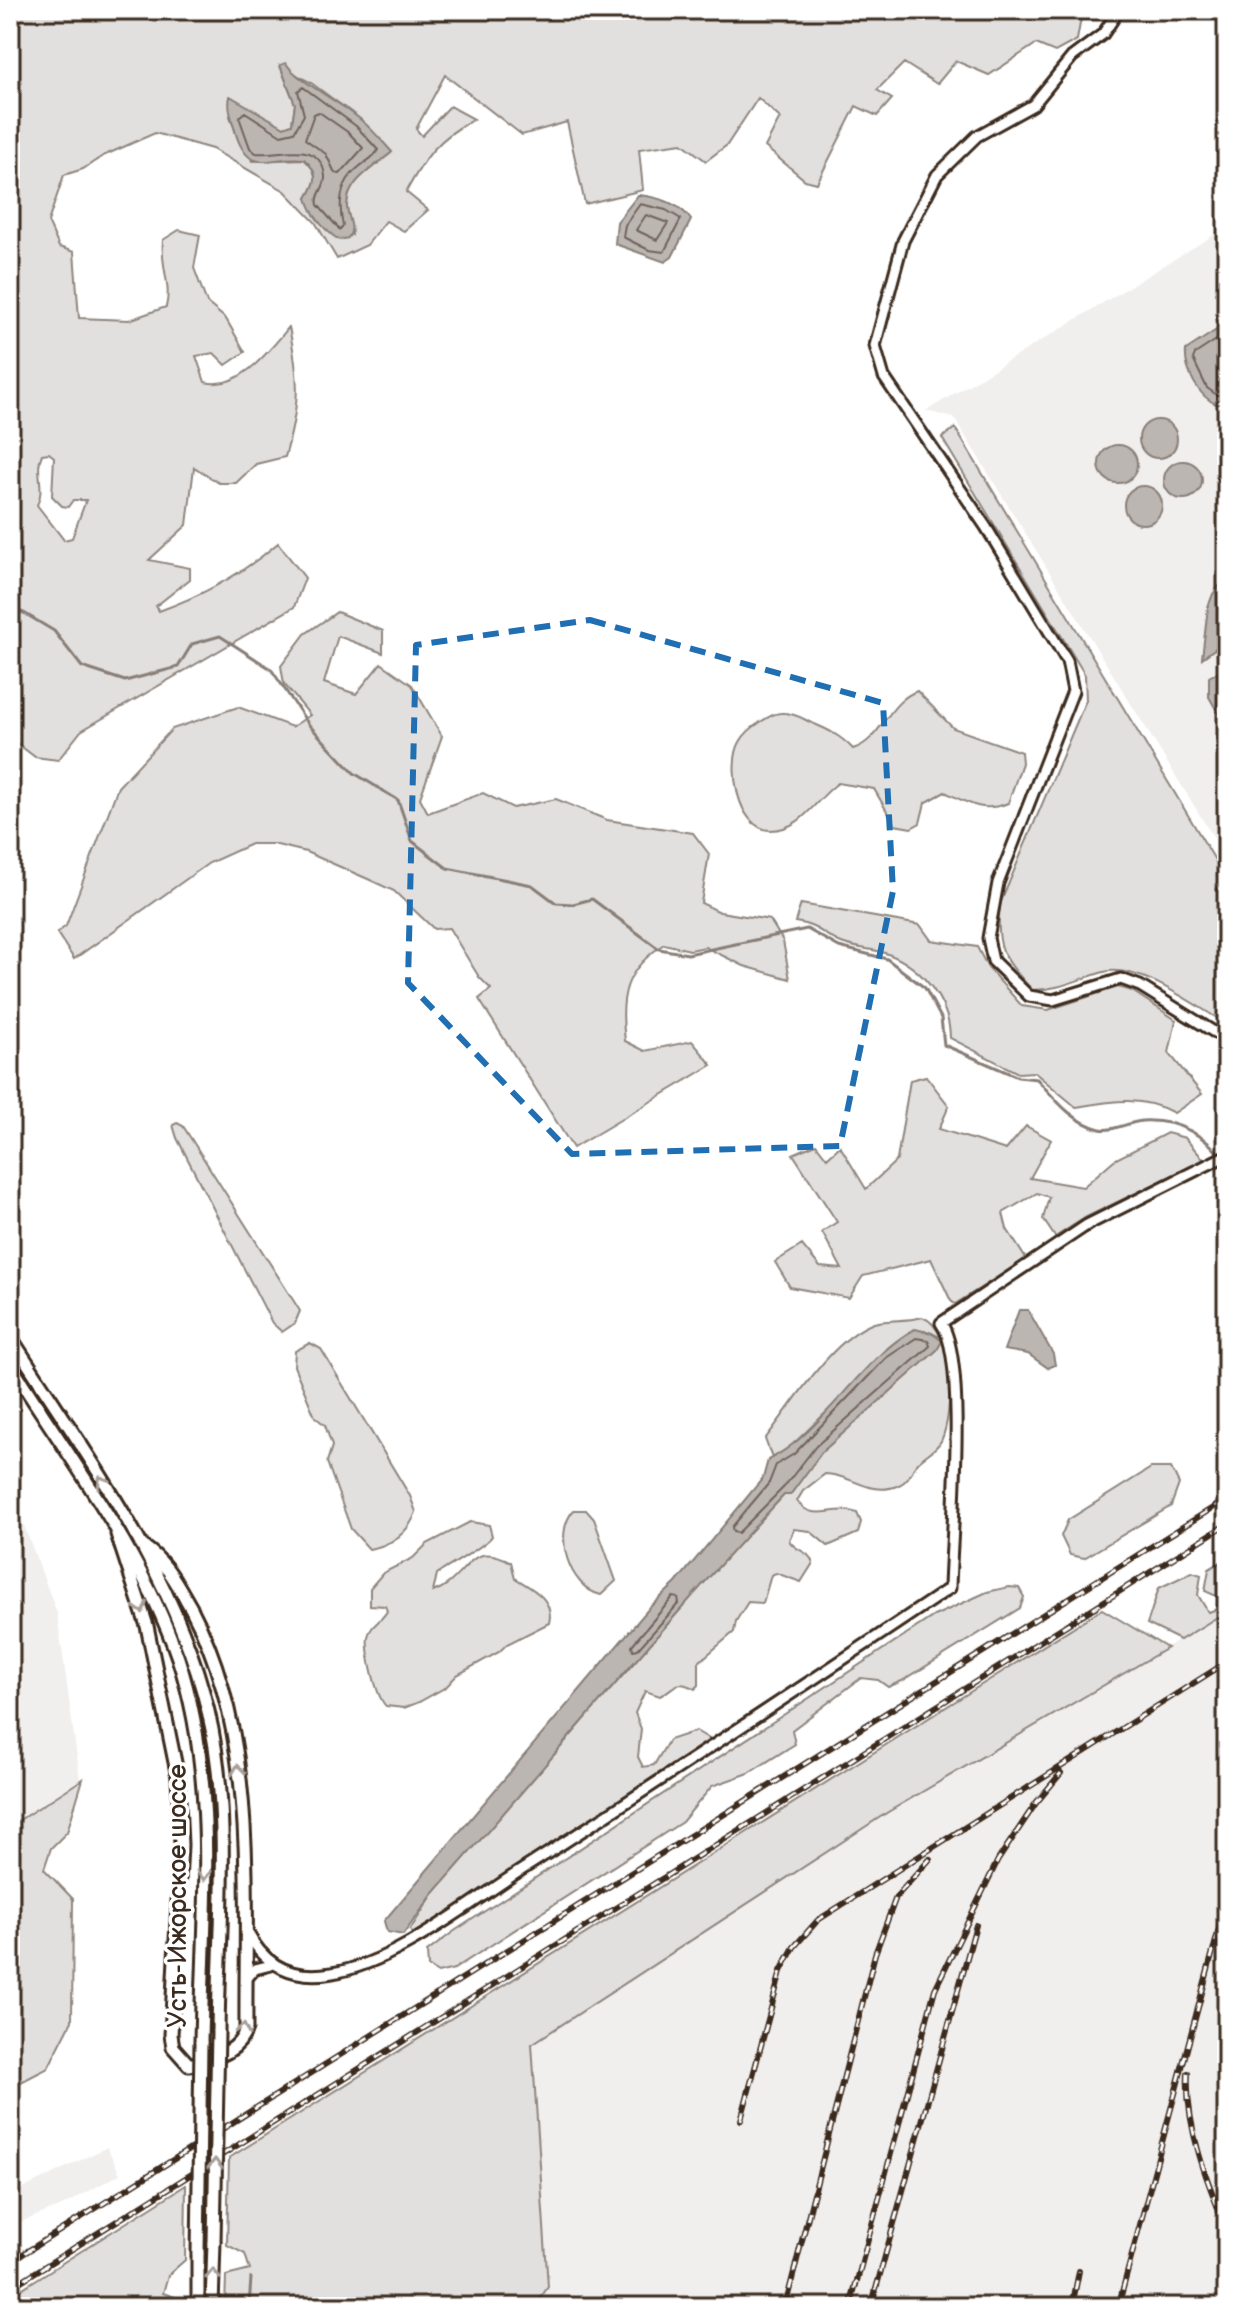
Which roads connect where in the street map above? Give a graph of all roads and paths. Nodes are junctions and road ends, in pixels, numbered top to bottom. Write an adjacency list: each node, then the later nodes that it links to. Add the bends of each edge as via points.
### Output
1 (1119, 10): 2 (street, via 1103,34 1072,57 1033,105 977,136 937,175 903,241 875,346 884,377 986,527 1073,678 1073,691 998,883 989,927 993,961 1029,996 1053,1000 1121,979)
2 (1227, 1040)
3 (1227, 1155): 9 (street, via 1087,1225 941,1323 955,1387 950,1588 413,1939 355,1968 330,1974)
4 (10, 1336): 7 (street, Усть-Ижорское шоссе, one-way to 4)
5 (10, 1364): 6 (street, Усть-Ижорское шоссе)
6 (117, 1534): 10 (street, one-way to 10, via 147,1626 178,1777 181,1845 171,2035 183,2063 230,2051 243,2039); 11 (street, Усть-Ижорское шоссе, one-way to 11, bridge, via 163,1621 196,1733 205,1836)
7 (143, 1546): 8 (street, one-way to 7, via 240,1781 228,1707 187,1602 162,1559); 12 (street, Усть-Ижорское шоссе, one-way to 7, bridge, via 220,1847 216,1760 189,1643)
8 (245, 1927): 9 (street, via 257,1952); 10 (street)
9 (271, 1965): 10 (street, via 255,1969)
10 (246, 1979)
11 (198, 2307)
12 (212, 2307)

